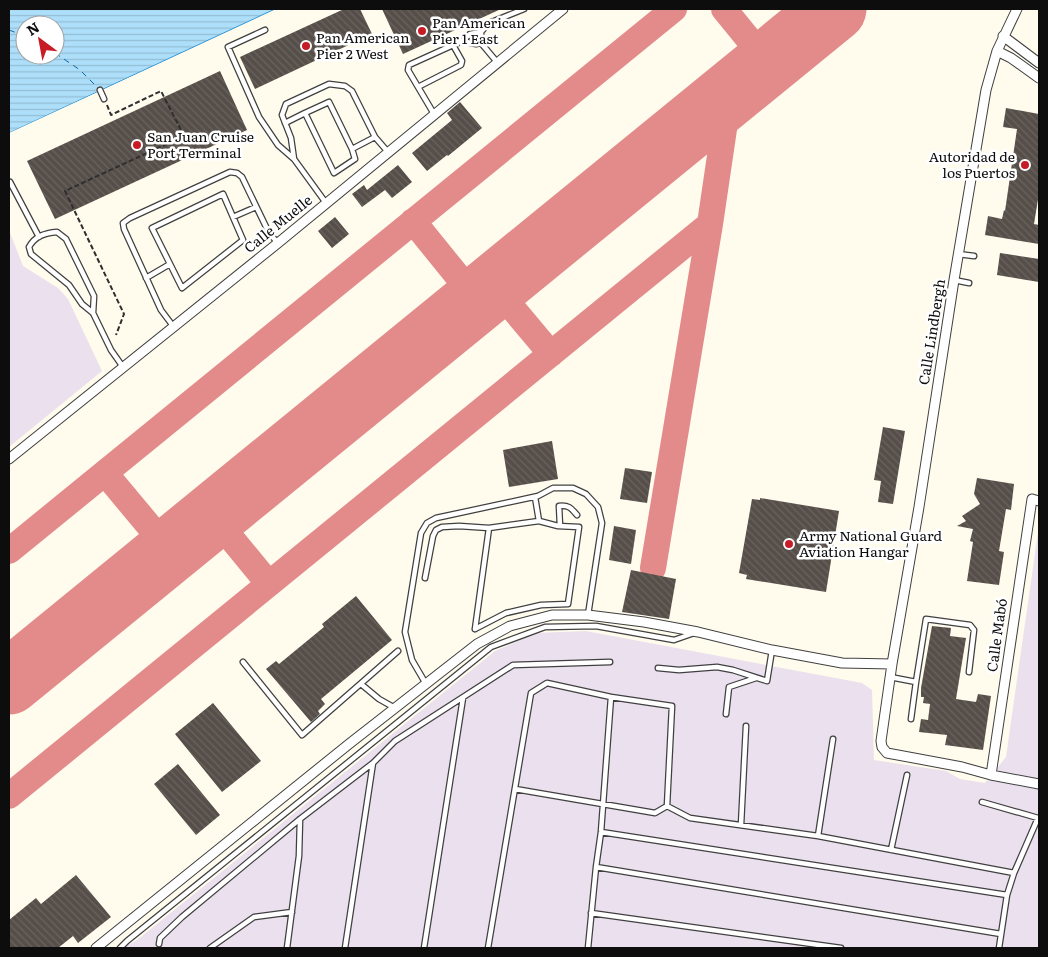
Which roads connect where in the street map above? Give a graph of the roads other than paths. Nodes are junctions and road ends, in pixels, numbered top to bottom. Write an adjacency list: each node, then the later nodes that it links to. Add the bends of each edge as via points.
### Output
1 (524, 9): 5 (lane, via 489,23)
2 (563, 9): 11 (street, Calle Muelle)
3 (1017, 9): 6 (street, Calle Lindbergh)
4 (265, 30): 23 (lane, via 228,47 259,116 278,146)
5 (481, 32): 7 (lane, via 470,34); 8 (lane)
6 (1003, 36): 10 (street, Calle Lindbergh); 12 (street)
7 (462, 41): 8 (lane); 9 (lane)
8 (481, 43): 11 (lane)
9 (453, 45): 14 (lane, via 461,65); 14 (lane, via 409,65 408,70)
10 (997, 50): 13 (street); 30 (street, Calle Lindbergh, via 986,90)
11 (497, 62): 18 (street, Calle Muelle)
12 (1039, 63)
13 (1039, 78)
14 (418, 87): 18 (lane)
15 (100, 90): 16 (lane)
16 (104, 99)
17 (305, 114): 19 (lane); 21 (lane, via 329,102); 21 (lane, via 334,173 355,159)
18 (434, 114): 22 (street, Calle Muelle)
19 (285, 123): 20 (lane, via 282,115 286,104 329,84 337,84 352,91); 23 (lane)
20 (375, 137): 21 (lane); 22 (lane)
21 (352, 148)
22 (388, 152): 25 (street, Calle Muelle)
23 (294, 159): 25 (lane)
24 (10, 182): 28 (lane)
25 (326, 203): 29 (street, Calle Muelle)
26 (256, 207): 27 (lane); 29 (lane); 33 (lane, via 242,177 230,172 130,218 123,223 124,229)
27 (233, 217): 32 (lane, via 243,240 182,288); 32 (lane, via 223,194 152,228)
28 (39, 237): 36 (lane, via 29,246 32,254 69,285); 36 (lane, via 57,232 66,239 94,296)
29 (278, 243): 37 (street, Calle Muelle)
30 (958, 254): 31 (lane); 34 (street, Calle Lindbergh)
31 (974, 256)
32 (170, 264): 33 (lane)
33 (146, 278): 37 (lane, via 161,310)
34 (954, 280): 35 (lane); 53 (street, Calle Lindbergh)
35 (969, 283)
36 (93, 313): 38 (lane)
37 (174, 326): 38 (street, Calle Muelle)
38 (123, 367): 39 (street, Calle Muelle)
39 (9, 459)
40 (535, 497): 43 (lane); 47 (lane, via 553,488 573,488 586,494 598,507 602,523); 60 (lane, via 436,518 427,523 422,533 405,632 412,660)
41 (1036, 500): 70 (street, Calle Mabó)
42 (577, 515): 44 (lane, via 572,508 560,506)
43 (539, 520): 44 (lane); 45 (lane)
44 (560, 526): 45 (lane, via 579,527 568,604 541,605 506,613 475,629)
45 (489, 528): 46 (lane, via 459,526 436,530)
46 (425, 578)
47 (588, 616): 48 (street); 60 (street, via 552,615 510,626 477,644)
48 (698, 632): 49 (street); 89 (lane, via 674,640 596,626 545,627 491,647)
49 (772, 650): 53 (street, via 842,663); 57 (lane, via 767,681)
50 (398, 652): 59 (lane)
51 (243, 662): 59 (lane, via 302,735)
52 (610, 662): 62 (lane, via 513,666)
53 (892, 664): 56 (street, Calle Lindbergh)
54 (658, 668): 57 (lane, via 717,667)
55 (969, 672): 58 (lane, via 974,630 970,625 926,619)
56 (890, 676): 58 (lane); 70 (street, Calle Lindbergh, via 881,741 887,753)
57 (756, 678): 64 (lane, via 729,687)
58 (916, 682): 65 (lane)
59 (361, 684): 63 (lane)
60 (426, 684): 63 (street)
61 (612, 697): 72 (lane, via 547,683 531,693); 74 (lane); 75 (lane, via 672,706)
62 (463, 698): 68 (lane, via 395,741); 93 (lane)
63 (395, 708): 88 (street)
64 (726, 714)
65 (911, 719)
66 (746, 726): 77 (lane)
67 (833, 739): 79 (lane)
68 (372, 763): 76 (lane); 92 (lane)
69 (907, 775): 80 (lane)
70 (991, 775): 71 (street)
71 (1039, 784)
72 (515, 789): 74 (lane); 94 (lane)
73 (982, 802): 82 (lane, via 1038,818)
74 (603, 804): 75 (lane, via 655,813); 78 (lane)
75 (667, 806): 77 (lane, via 690,818)
76 (300, 819): 84 (lane); 87 (lane, via 182,917 160,938)
77 (741, 825): 79 (lane)
78 (601, 832): 81 (lane); 83 (lane)
79 (818, 836): 80 (lane)
80 (891, 850): 82 (lane)
81 (596, 867): 85 (lane); 86 (lane)
82 (1014, 873): 83 (lane)
83 (1007, 895): 86 (lane)
84 (292, 912): 90 (lane, via 254,917); 91 (lane)
85 (591, 912): 95 (lane); 96 (lane)
86 (1001, 934): 97 (lane)
87 (159, 944)
88 (96, 948)
89 (120, 948)
90 (210, 948)
91 (286, 948)
92 (345, 948)
93 (424, 948)
94 (488, 948)
95 (588, 948)
96 (841, 948)
97 (999, 948)

